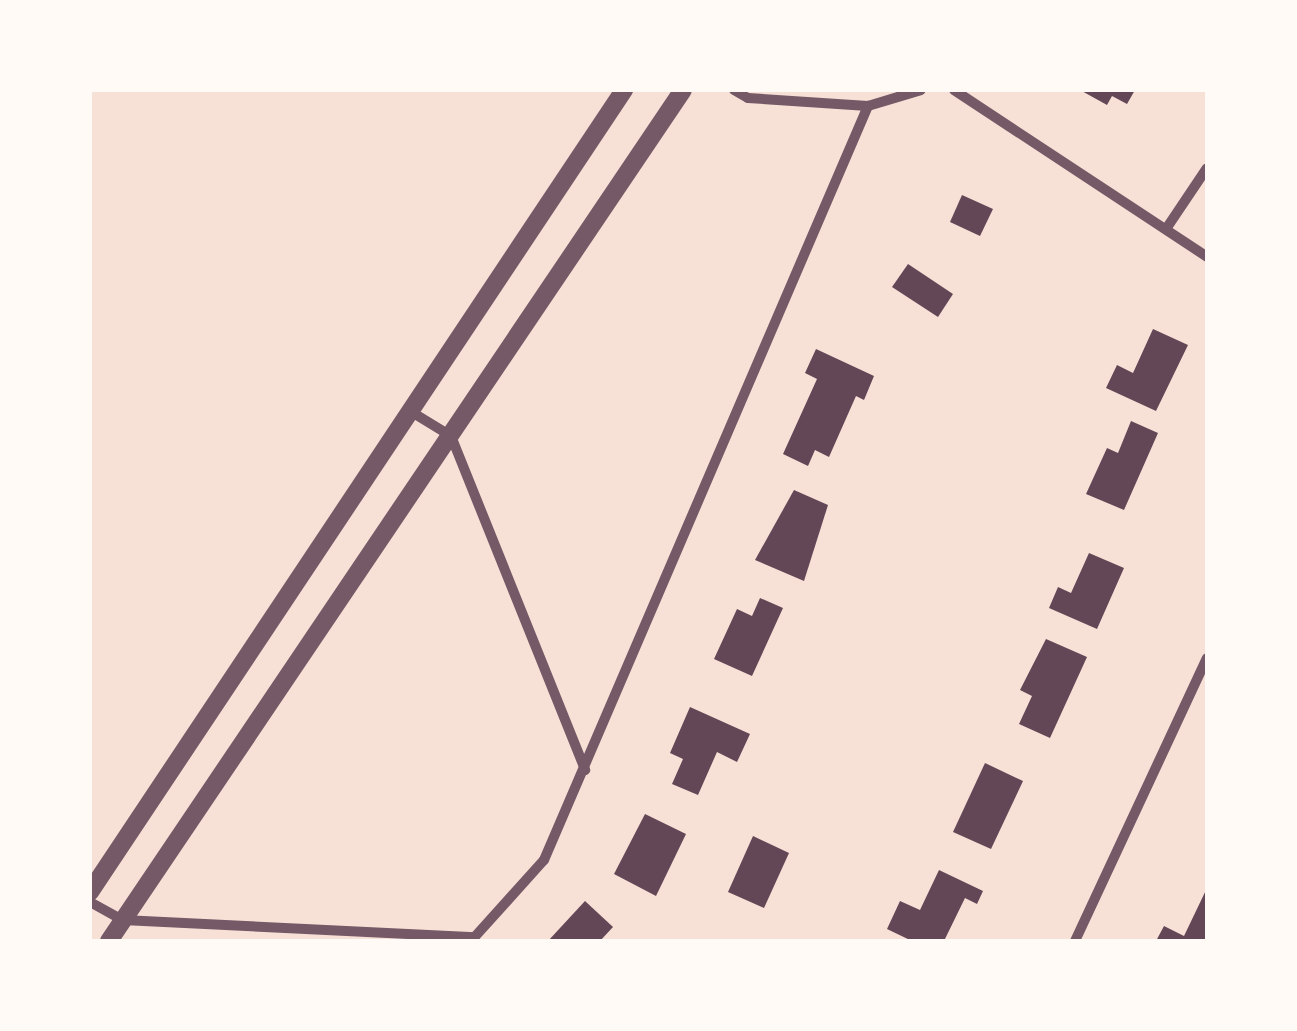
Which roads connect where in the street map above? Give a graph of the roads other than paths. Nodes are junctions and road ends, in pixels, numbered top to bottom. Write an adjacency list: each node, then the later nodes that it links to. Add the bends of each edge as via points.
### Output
1 (624, 90): 10 (street)
2 (683, 90): 11 (street)
3 (734, 90): 6 (street, via 748,98)
4 (921, 90): 6 (street)
5 (954, 90): 8 (street)
6 (868, 106): 13 (street)
7 (1207, 168): 8 (street)
8 (1166, 229): 9 (street)
9 (1207, 257)
10 (409, 410): 11 (street); 14 (street)
11 (450, 436): 13 (street); 16 (street)
12 (1207, 658): 19 (street)
13 (586, 770): 17 (street, via 544,860)
14 (90, 892)
15 (90, 902): 16 (street)
16 (123, 920): 17 (street); 18 (street)
17 (473, 939)
18 (109, 941)
19 (1075, 941)

